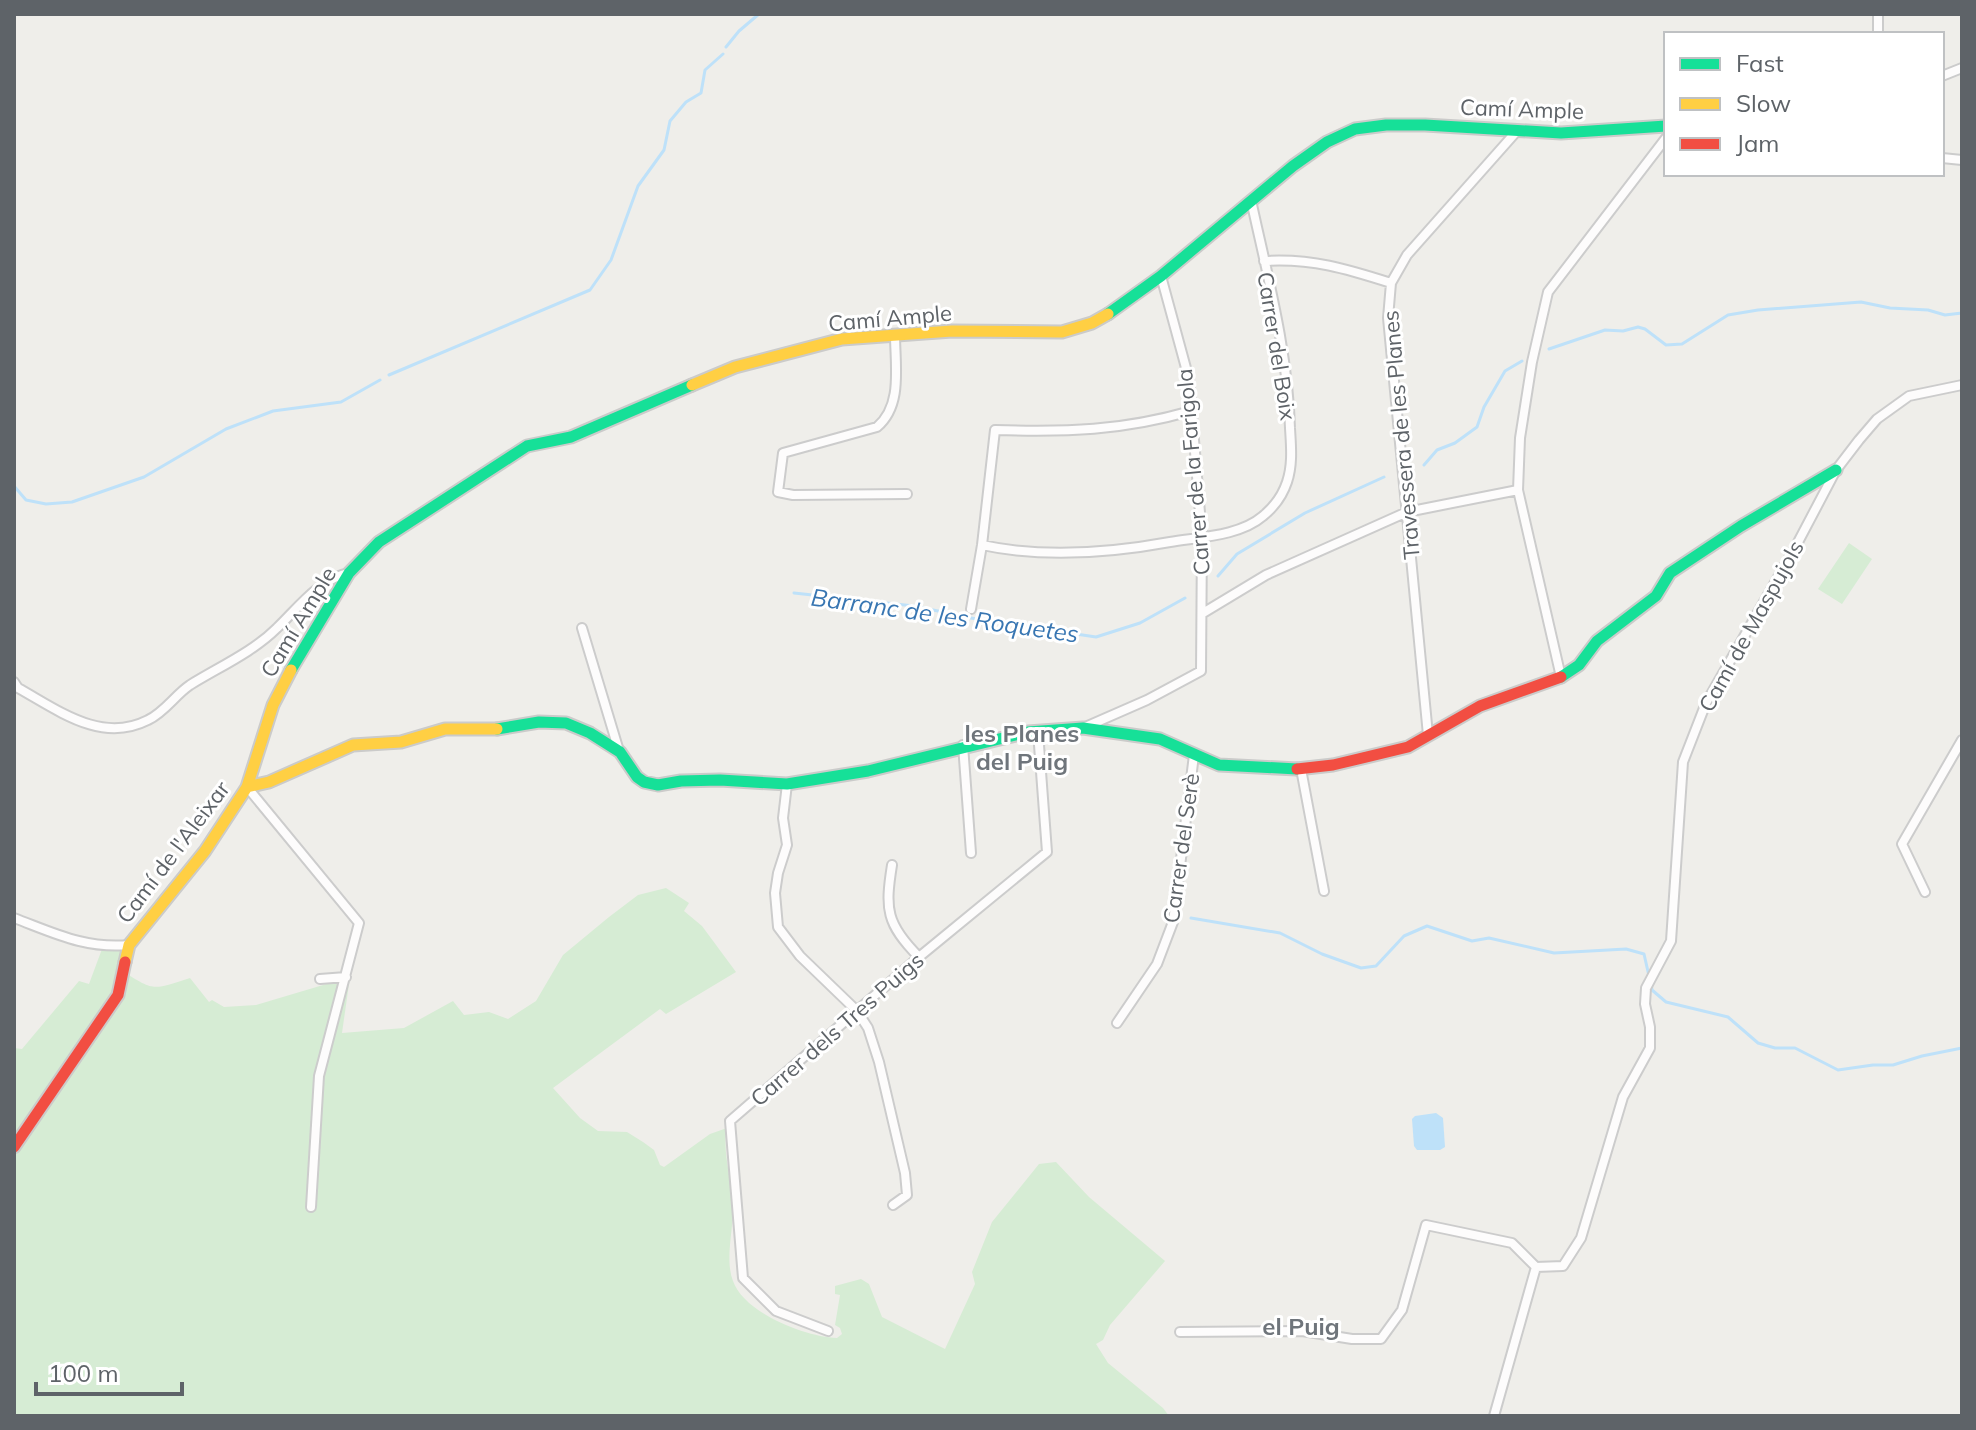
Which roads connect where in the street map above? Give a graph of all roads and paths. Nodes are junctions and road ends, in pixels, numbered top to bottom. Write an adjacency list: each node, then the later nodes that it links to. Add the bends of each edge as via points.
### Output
1 (1664, 126): 2 (street, Camí Ample)
2 (1516, 132): 4 (street, Camí Ample, via 1425,125 1355,129 1327,142); 7 (street, Travessera de les Planes, via 1407,255)
3 (1664, 141): 12 (street, via 1548,292 1523,414)
4 (1251, 200): 5 (street, Carrer del Boix); 6 (street, Camí Ample)
5 (1264, 261): 7 (street, via 1331,264); 15 (street, Carrer del Boix, via 1289,391 1287,481 1279,501 1260,519)
6 (1161, 276): 8 (street, Camí Ample, via 1092,323 1062,332); 10 (street, Carrer de la Farigola, via 1189,379)
7 (1391, 283): 14 (street, Travessera de les Planes, via 1388,318)
8 (895, 334): 13 (street, via 895,402 887,418 877,427 783,453 778,492); 17 (street, Camí Ample, via 842,339 735,367 571,437 527,446 379,542)
9 (1962, 385): 11 (street, Camí de Maspujols, via 1909,396 1895,405)
10 (1191, 411): 15 (street, Carrer de la Farigola); 16 (street, via 1147,424 1097,430 995,430)
11 (1836, 470): 21 (street, via 1670,573 1656,596 1597,641 1579,665); 47 (street, Camí de Maspujols, via 1706,703 1683,762 1671,941 1645,996 1650,1048 1623,1097 1581,1238 1563,1266)
12 (1518, 490): 14 (street); 21 (street)
13 (907, 494)
14 (1407, 512): 19 (street, via 1266,575); 25 (street, Travessera de les Planes)
15 (1202, 537): 16 (street, Carrer del Boix, via 1068,552); 19 (street, Carrer de la Farigola)
16 (982, 545): 18 (street)
17 (349, 573): 22 (street, via 333,576 268,637 184,689 149,720 127,728 80,722); 32 (street, Camí Ample, via 273,705)
18 (971, 609)
19 (1203, 613): 23 (street, Carrer de la Farigola, via 1201,671)
20 (582, 628): 28 (street)
21 (1561, 677): 25 (street, via 1480,706)
22 (14, 682)
23 (1083, 728): 24 (street); 29 (street, via 1160,739)
24 (1050, 730): 27 (street); 39 (street, Carrer dels Tres Puigs, via 1039,745 1047,852)
25 (1428, 735): 30 (street, via 1408,747)
26 (1962, 740): 36 (street, via 1902,844)
27 (963, 745): 31 (street, via 868,771); 33 (street)
28 (620, 752): 31 (street, via 637,777 658,785 720,780); 32 (street, via 566,723 445,729 401,742 353,745)
29 (1194, 755): 30 (street, via 1219,765); 43 (street, Carrer del Serè, via 1173,922 1157,964)
30 (1301, 769): 35 (street)
31 (787, 784): 42 (street, via 787,845 775,893 778,927)
32 (247, 787): 38 (street, Camí de l'Aleixar, via 205,851); 40 (street, via 359,923)
33 (971, 853)
34 (892, 865): 39 (street, via 890,913 902,940)
35 (1324, 891)
36 (1925, 892)
37 (14, 918): 38 (street, via 103,948)
38 (129, 945): 44 (street, Camí de l'Aleixar, via 118,995)
39 (919, 957): 42 (street, Carrer dels Tres Puigs)
40 (346, 977): 41 (street); 46 (street, via 319,1076)
41 (320, 979)
42 (857, 1011): 45 (street, via 879,1062 905,1173 907,1195); 48 (street, Carrer dels Tres Puigs, via 730,1121 743,1278 776,1311)
43 (1117, 1023)
44 (14, 1147)
45 (893, 1205)
46 (311, 1207)
47 (1536, 1267): 49 (street, via 1512,1243 1426,1225 1402,1310 1381,1339 1302,1331); 50 (street)
48 (828, 1331)
49 (1180, 1332)
50 (1494, 1416)

